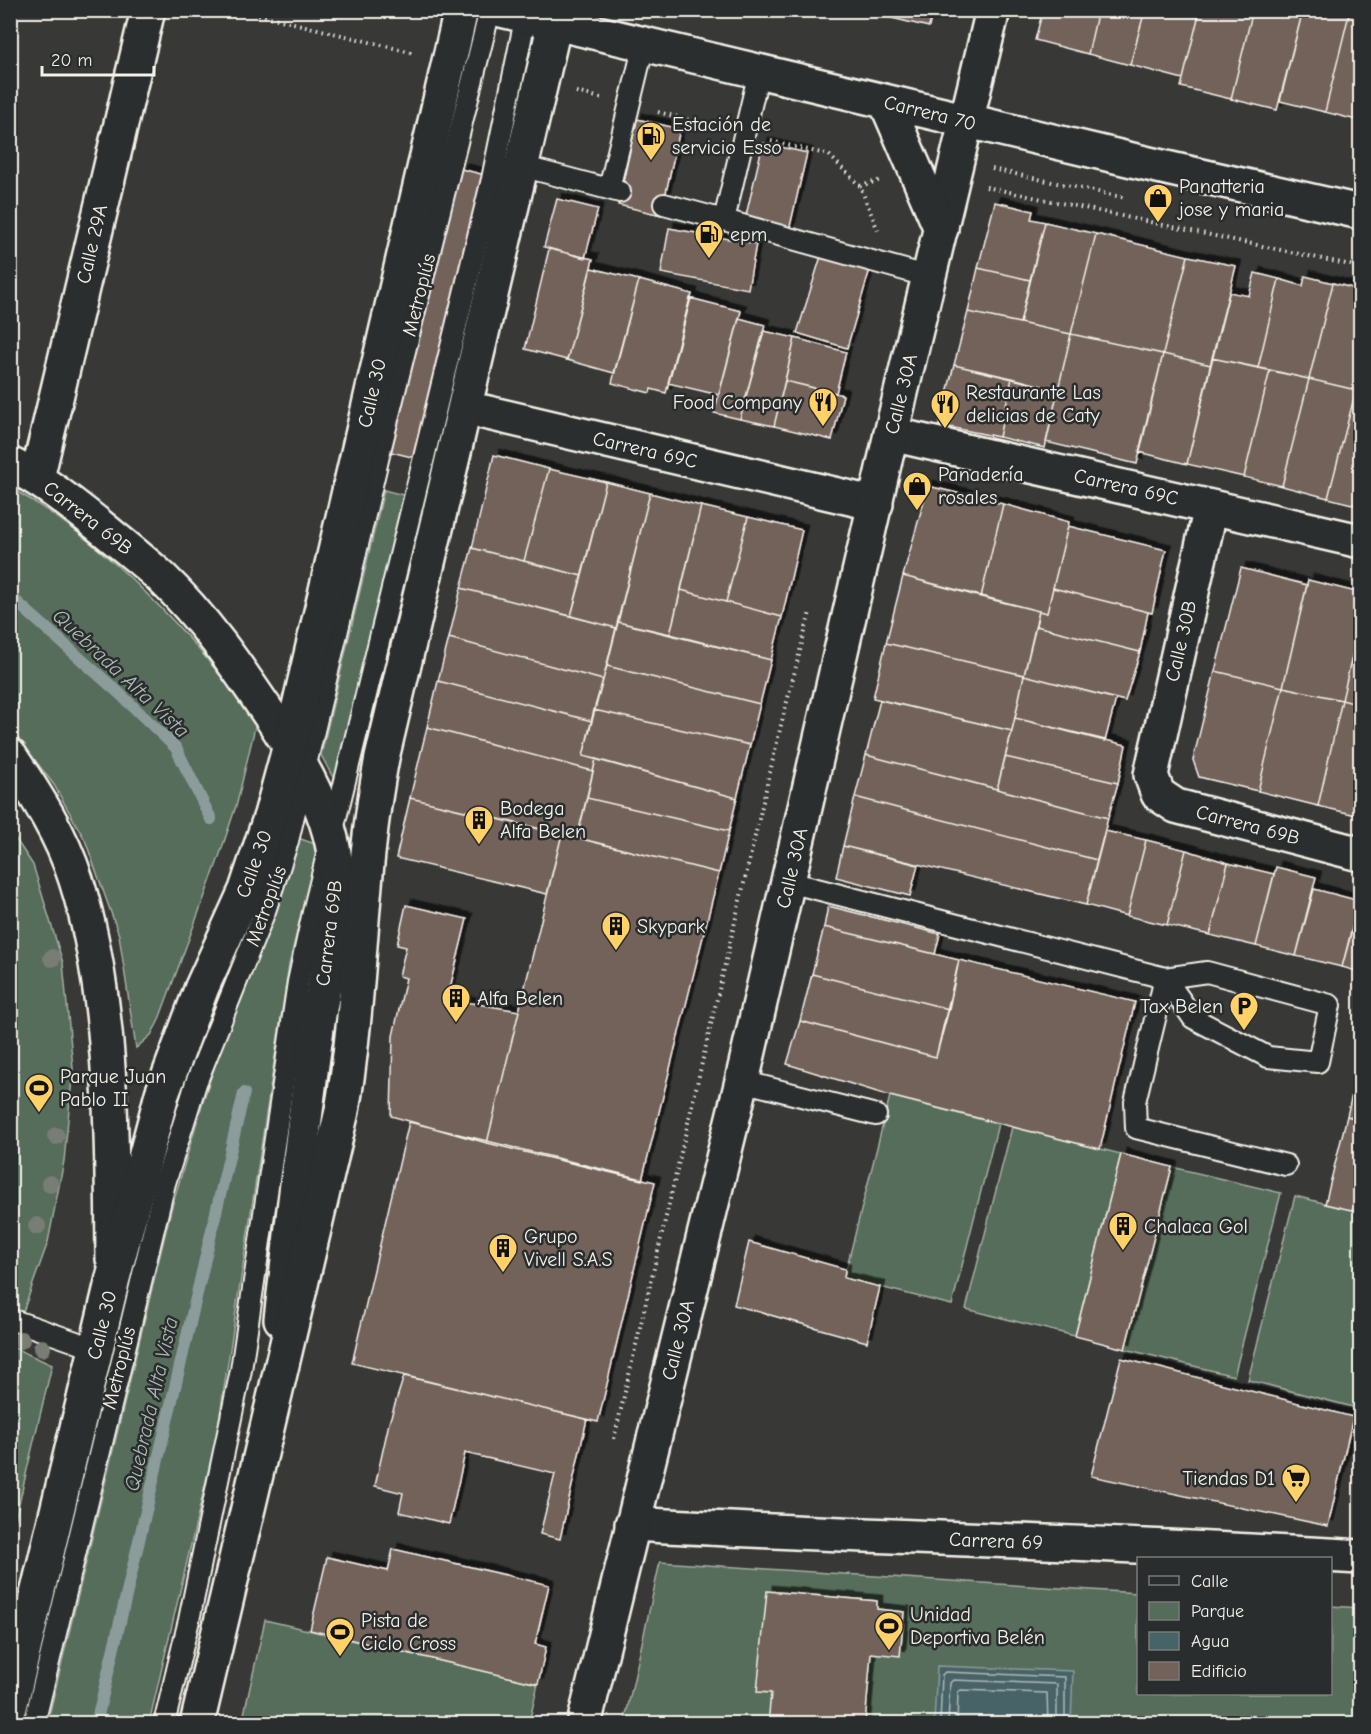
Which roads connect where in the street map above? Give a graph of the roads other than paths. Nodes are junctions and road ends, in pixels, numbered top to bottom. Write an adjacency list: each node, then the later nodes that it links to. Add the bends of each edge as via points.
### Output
1 (148, 10): 18 (street, Calle 29A)
2 (461, 10): 23 (street, Calle 30)
3 (490, 10): 23 (lane, Metroplús, via 381,447)
4 (993, 10): 9 (street, Calle 30A)
5 (533, 14): 6 (street, Carrera 70); 10 (street); 25 (lane)
6 (644, 45): 7 (street, Carrera 70); 10 (lane, via 629,105 615,191)
7 (759, 72): 8 (street, Carrera 70); 13 (lane)
8 (886, 102): 9 (street, Carrera 70); 14 (street)
9 (966, 121): 12 (street, Carrera 70); 14 (street, Calle 30A)
10 (521, 166): 35 (street, via 380,767 370,834 348,1076)
11 (664, 204): 13 (lane)
12 (1360, 212)
13 (724, 220): 15 (lane)
14 (941, 229): 15 (street, Calle 30A)
15 (930, 277): 17 (street, Calle 30A)
16 (484, 412): 19 (street, Carrera 69C)
17 (891, 434): 19 (street, Calle 30A); 20 (street, Carrera 69C)
18 (24, 471): 23 (street, Carrera 69B, via 161,578 253,688)
19 (876, 504): 27 (street, Calle 30A)
20 (1211, 507): 21 (street, Carrera 69C); 24 (street, Calle 30B)
21 (1360, 541)
22 (10, 756): 32 (street, via 61,843 76,880 93,946 112,1131)
23 (297, 759): 25 (street, Carrera 69B); 32 (street, Calle 30, via 271,814 246,890 202,987 162,1094); 39 (lane, Metroplús, via 279,876 196,1083 165,1183)
24 (1151, 775): 26 (street, Carrera 69B, via 1158,794 1176,806)
25 (331, 839): 35 (street, Carrera 69B, via 336,900); 40 (lane, via 298,982 241,1370)
26 (1360, 854)
27 (789, 882): 28 (lane); 29 (street, Calle 30A)
28 (1165, 978): 28 (lane, via 1193,1018 1268,1057 1318,1062 1330,1005 1207,972); 31 (lane, via 1135,1102 1136,1128)
29 (742, 1081): 30 (lane); 36 (street, Calle 30A)
30 (876, 1115)
31 (1286, 1165)
32 (114, 1278): 34 (street, Calle 30)
33 (10, 1319): 34 (lane)
34 (96, 1349): 38 (street, Calle 30)
35 (268, 1421): 41 (street)
36 (632, 1524): 37 (street, Carrera 69); 42 (street, Calle 30A)
37 (1360, 1557)
38 (10, 1707)
39 (34, 1724)
40 (164, 1724)
41 (197, 1724)
42 (584, 1724)

